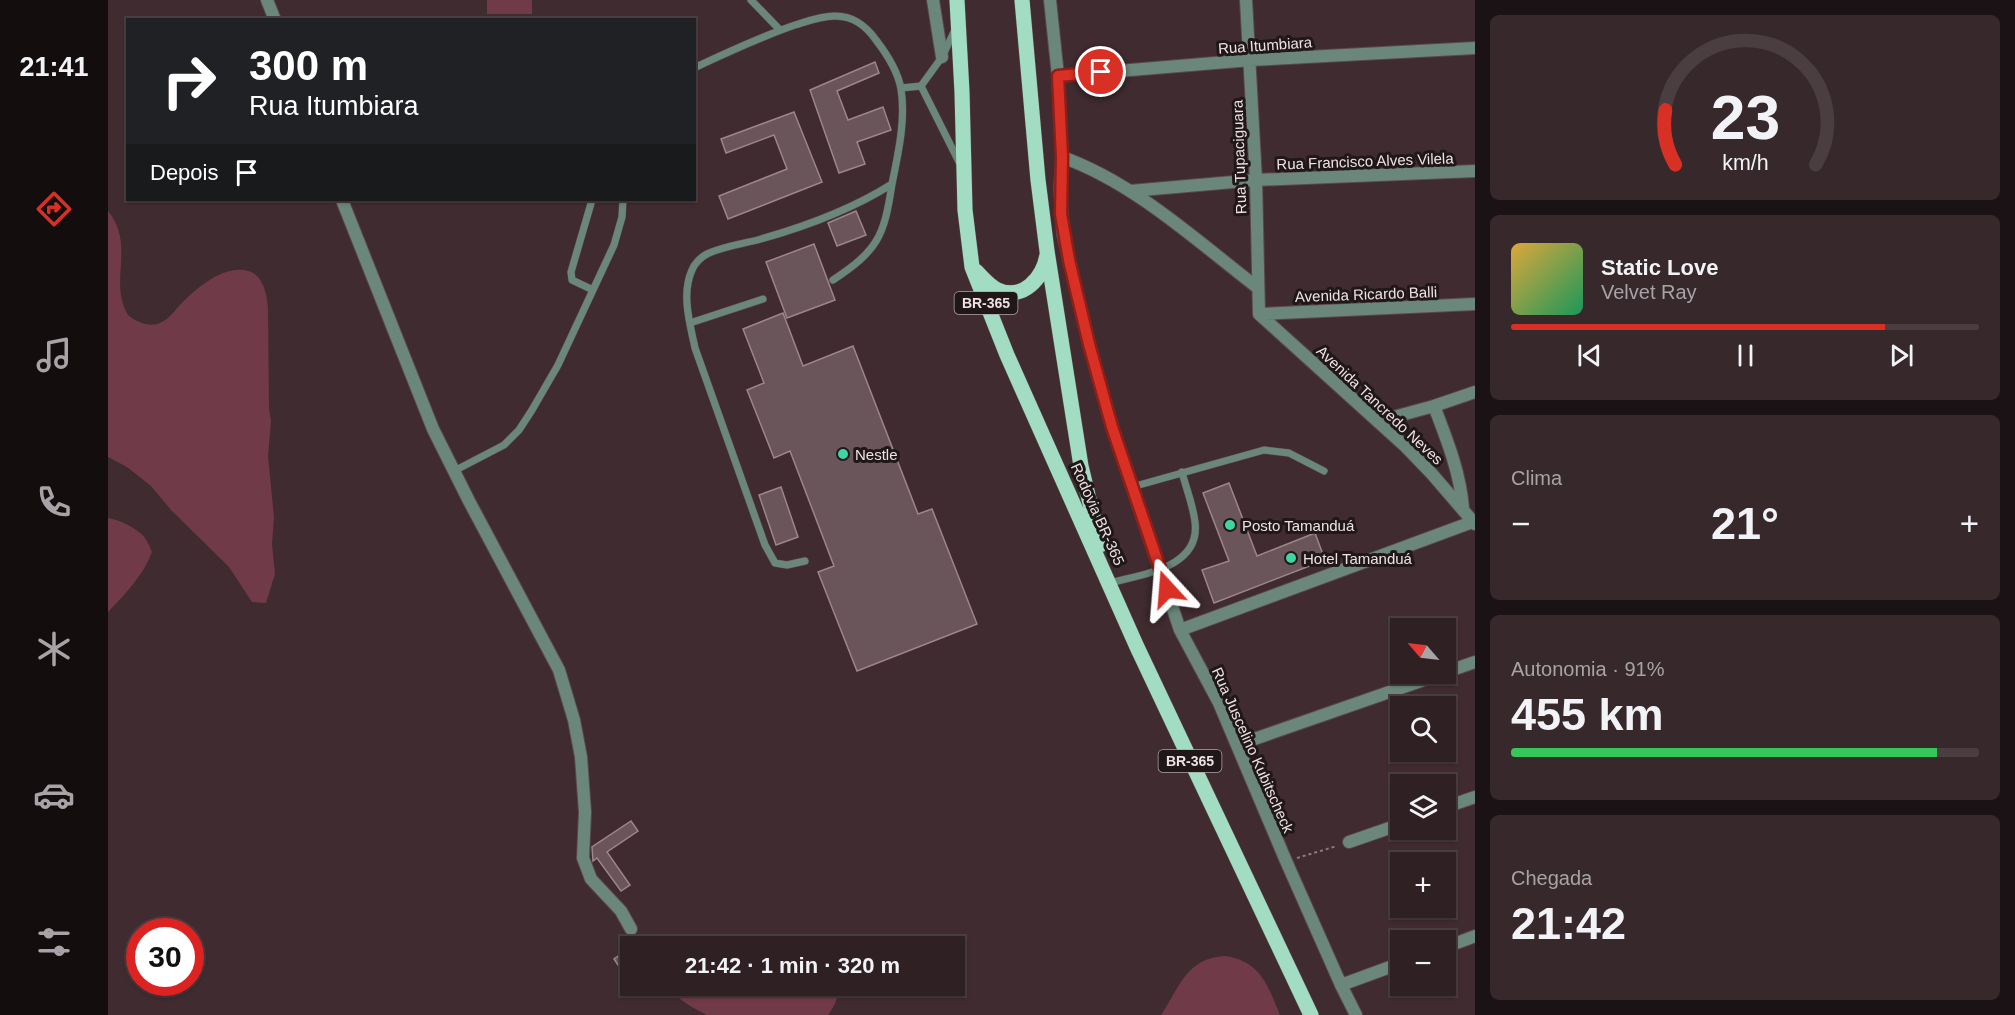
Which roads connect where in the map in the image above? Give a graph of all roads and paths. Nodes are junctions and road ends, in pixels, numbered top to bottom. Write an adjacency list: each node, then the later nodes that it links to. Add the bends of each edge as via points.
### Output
1 (267, 0): 8 (street)
2 (751, 0): 10 (lane)
3 (933, 0): 12 (street)
4 (957, 0): 9 (main road, Rodovia BR-365 / BR-365)
5 (1022, 0): 27 (main road, BR-365)
6 (1050, 0): 15 (street, Rua Juscelino Kubitscheck)
7 (1246, 0): 13 (street, Rua Tupaciguara)
8 (274, 18)
9 (959, 21): 12 (lane); 19 (main road, Rodovia BR-365 / BR-365)
10 (780, 30): 14 (lane); 17 (lane, via 834,15 859,21 882,47)
11 (1475, 48): 13 (street, Rua Itumbiara)
12 (942, 57): 16 (lane)
13 (1251, 60): 15 (street, Rua Itumbiara); 21 (street, Rua Tupaciguara)
14 (696, 67)
15 (1058, 76): 18 (street, Rua Juscelino Kubitscheck)
16 (921, 86): 17 (lane); 19 (lane)
17 (901, 88): 22 (lane, via 900,144)
18 (1062, 157): 23 (street, via 1099,172); 42 (street, Rua Juscelino Kubitscheck, via 1061,214 1069,260 1112,427)
19 (963, 171): 28 (main road, Rodovia BR-365 / BR-365)
20 (1475, 171): 21 (street, Rua Francisco Alves Vilela)
21 (1256, 180): 23 (street, Rua Francisco Alves Vilela); 30 (street, Rua Tupaciguara)
22 (892, 184): 29 (lane, via 888,213 872,248 860,262); 35 (lane, via 833,215 706,254 692,270 688,283)
23 (1130, 191): 30 (street)
24 (342, 201): 39 (street, via 433,429)
25 (592, 201): 31 (lane, via 571,272 575,283)
26 (623, 201): 31 (lane, via 614,245)
27 (1047, 251): 28 (main road, BR-365, via 1038,280 1017,292 996,289); 47 (main road, BR-365, via 1081,466)
28 (972, 267): 47 (main road, Rodovia BR-365 / BR-365, via 1007,355)
29 (833, 280)
30 (1258, 288): 34 (street, Rua Tupaciguara)
31 (593, 290): 39 (lane, via 558,365 519,430 504,445)
32 (763, 299): 35 (lane)
33 (1475, 304): 34 (street, Avenida Ricardo Balli)
34 (1259, 314): 38 (street, Avenida Tancredo Neves)
35 (690, 323): 45 (lane, via 695,348 771,558 779,565)
36 (1475, 392): 37 (street)
37 (1434, 406): 38 (street); 43 (street, via 1461,484)
38 (1379, 421): 43 (street, Avenida Tancredo Neves)
39 (454, 471): 58 (street, via 559,670 581,758 583,858 591,879 621,911)
40 (1324, 471): 41 (lane, via 1289,453 1264,450)
41 (1182, 472): 42 (lane); 46 (lane, via 1195,534 1182,558)
42 (1132, 487): 46 (street, Rua Juscelino Kubitscheck)
43 (1463, 508): 44 (street, Avenida Tancredo Neves)
44 (1475, 522): 48 (street)
45 (805, 561)
46 (1160, 569): 47 (lane); 48 (street, Rua Juscelino Kubitscheck)
47 (1110, 583): 63 (main road, Rodovia BR-365 / BR-365)
48 (1180, 630): 52 (street, Rua Juscelino Kubitscheck)
49 (1475, 662): 50 (street)
50 (1456, 669)
51 (1412, 684): 52 (street)
52 (1237, 745): 57 (street, Rua Juscelino Kubitscheck)
53 (1475, 797): 54 (street)
54 (1456, 804)
55 (1390, 828): 56 (street)
56 (1348, 842): 57 (path)
57 (1286, 861): 62 (street, Rua Juscelino Kubitscheck)
58 (631, 929)
59 (1475, 936): 60 (street)
60 (1456, 943)
61 (1390, 967): 62 (street)
62 (1341, 985): 64 (street, Rua Juscelino Kubitscheck)
63 (1311, 1015)
64 (1356, 1015)

